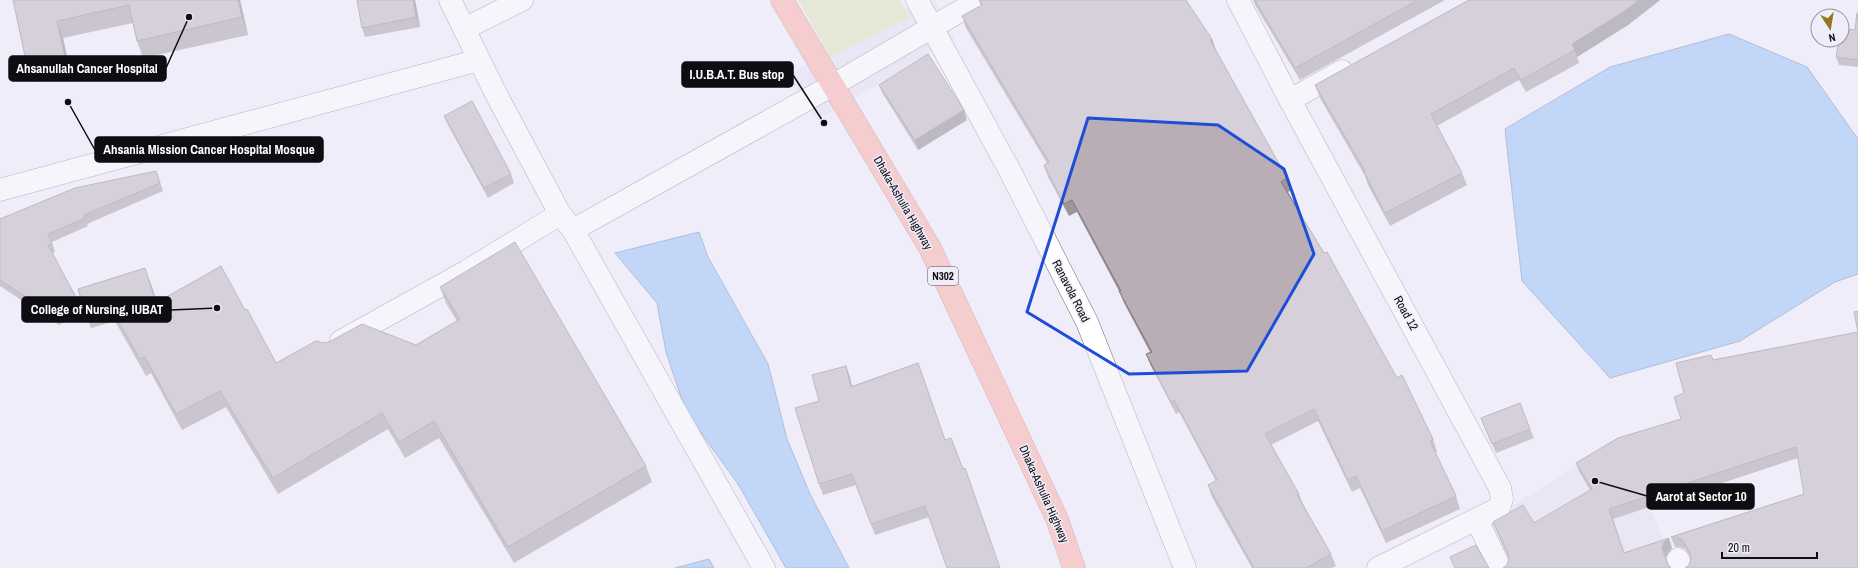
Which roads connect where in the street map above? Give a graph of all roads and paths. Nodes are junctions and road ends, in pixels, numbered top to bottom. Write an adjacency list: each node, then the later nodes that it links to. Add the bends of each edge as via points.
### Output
1 (450, 0): 8 (street)
2 (522, 0): 8 (street)
3 (782, 0): 11 (highway, Dhaka-Ashulia Highway / N302)
4 (917, 0): 7 (street, Ranavola Road)
5 (979, 0): 7 (street)
6 (1238, 0): 12 (street, Road 12)
7 (932, 26): 11 (street); 19 (street, Ranavola Road, via 1087,322)
8 (464, 29): 9 (street)
9 (479, 60): 13 (street); 14 (street)
10 (1360, 62): 12 (street)
11 (833, 85): 14 (street); 18 (highway, Dhaka-Ashulia Highway / N302, via 930,248 1057,519)
12 (1290, 100): 16 (street, Road 12, via 1500,488 1502,499 1499,508)
13 (0, 190)
14 (566, 222): 15 (street, via 467,271); 17 (street)
15 (329, 347)
16 (1477, 520): 20 (street, Road 12); 21 (street)
17 (764, 568)
18 (1074, 568)
19 (1185, 568)
20 (1378, 568)
21 (1500, 568)

